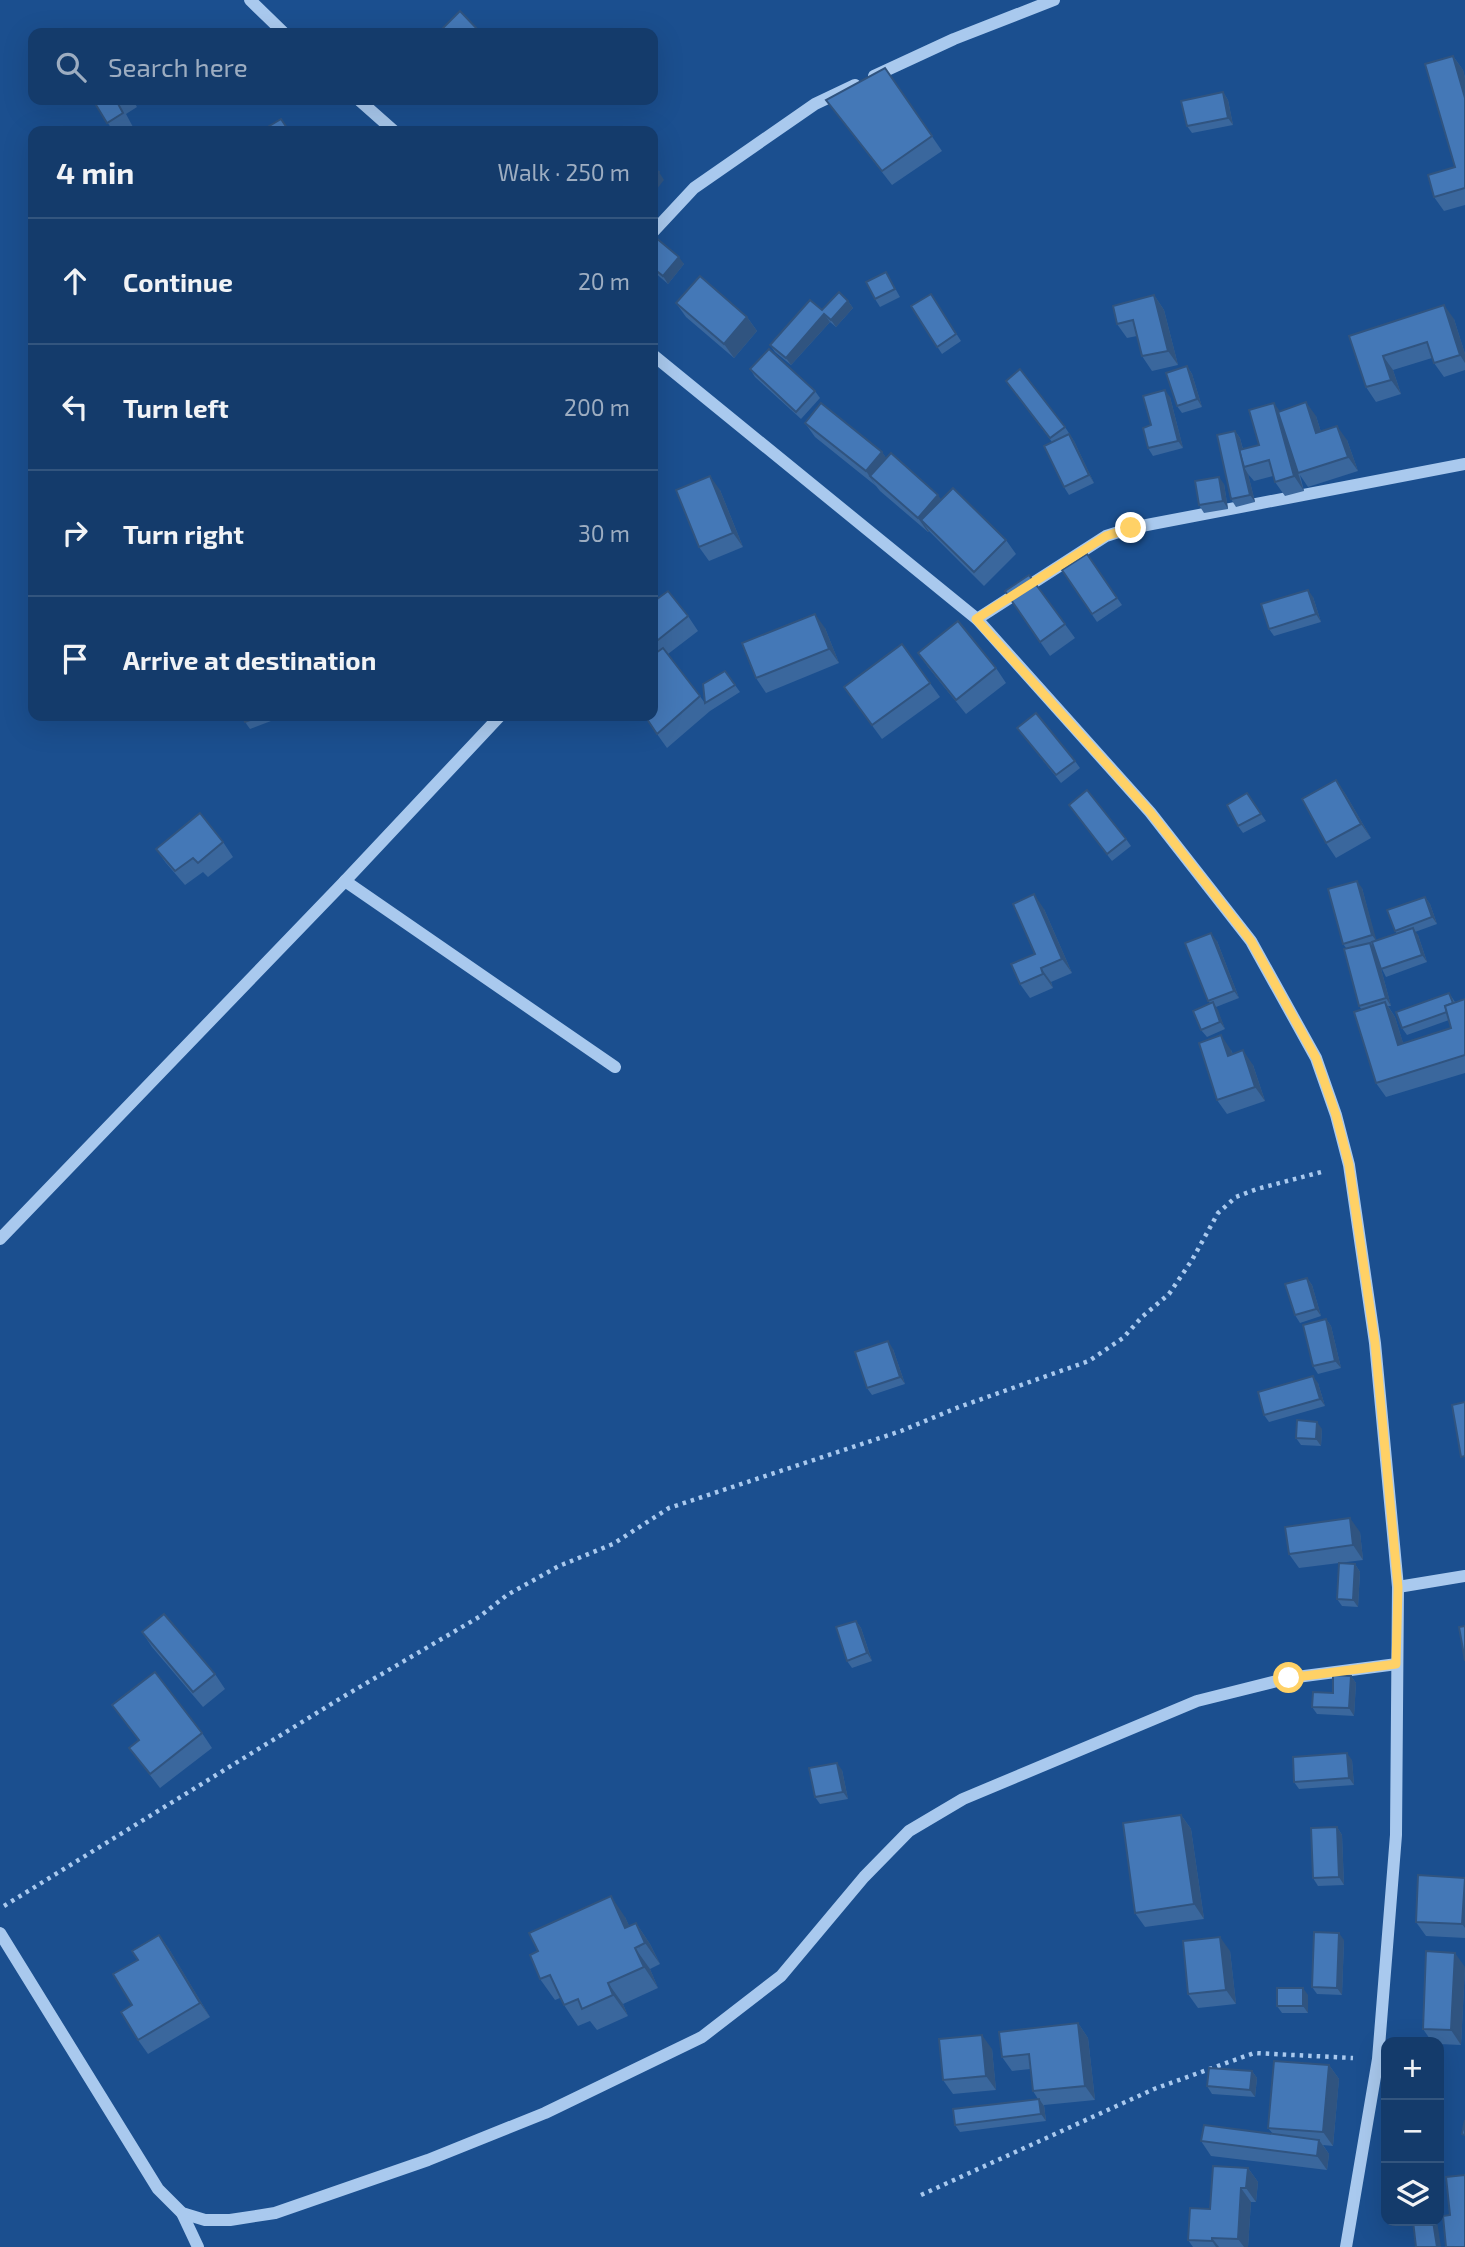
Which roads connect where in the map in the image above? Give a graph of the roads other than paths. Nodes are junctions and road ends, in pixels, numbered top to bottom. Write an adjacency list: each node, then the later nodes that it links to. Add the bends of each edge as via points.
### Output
1 (1054, 0): 6 (street, via 954,39 815,104 694,188)
2 (248, 1): 3 (street)
3 (278, 28)
4 (365, 105): 5 (street)
5 (388, 126)
6 (658, 227)
7 (658, 359): 9 (street)
8 (1465, 464): 9 (street, via 1106,536)
9 (976, 619): 15 (street, via 1150,812 1251,941 1316,1058 1349,1165 1375,1343)
10 (495, 721): 11 (street)
11 (345, 881): 12 (street); 13 (street)
12 (615, 1067)
13 (0, 1240)
14 (1465, 1576): 15 (street)
15 (1398, 1587): 16 (street)
16 (1396, 1664): 18 (street, via 1289,1678 1197,1701 963,1799 909,1831 781,1976 702,2037 545,2113 275,2213 205,2220); 20 (street, via 1396,1835 1378,2059)
17 (0, 1933): 18 (street, via 158,2189)
18 (182, 2213): 19 (street)
19 (198, 2247)
20 (1346, 2247)

